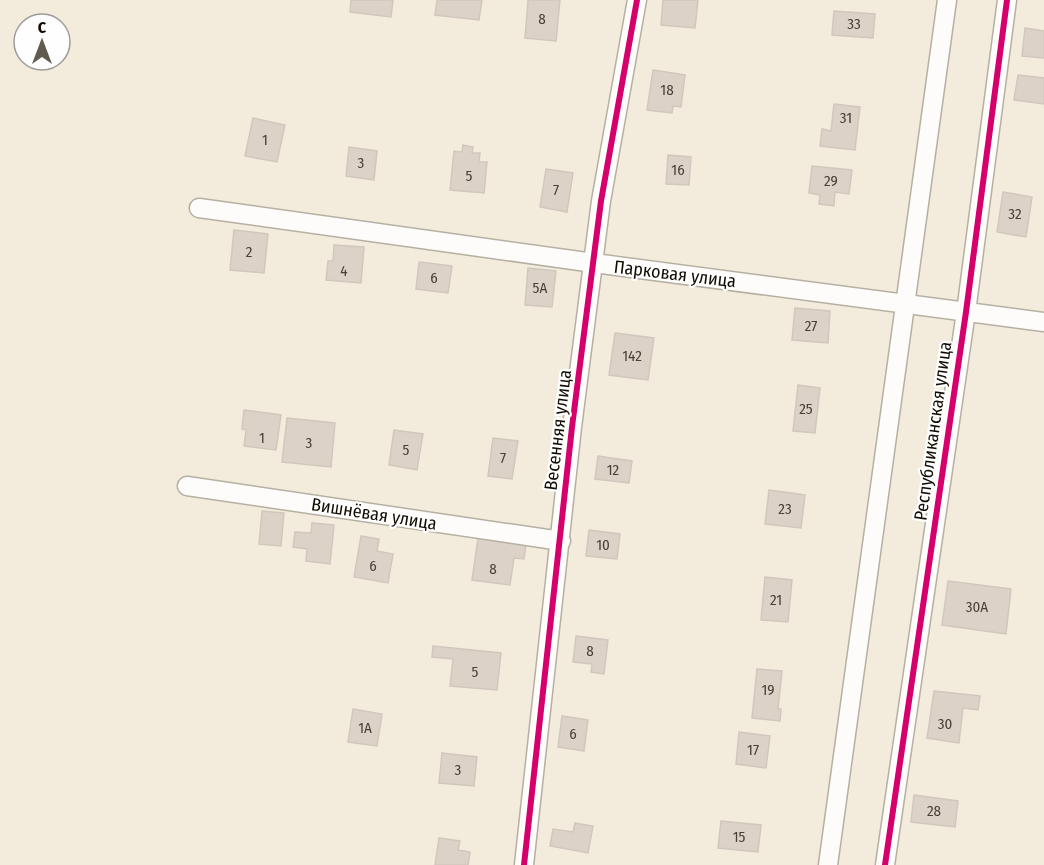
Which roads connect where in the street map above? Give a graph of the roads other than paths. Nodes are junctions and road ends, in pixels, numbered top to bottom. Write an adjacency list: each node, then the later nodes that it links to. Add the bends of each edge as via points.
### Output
1 (637, 0): 5 (street, Весенняя улица)
2 (947, 0): 6 (street)
3 (1007, 0): 7 (street, Республиканская улица)
4 (199, 208): 5 (street, Парковая улица)
5 (594, 263): 6 (street, Парковая улица); 10 (street, Весенняя улица)
6 (904, 303): 7 (street, Парковая улица); 12 (street)
7 (966, 312): 8 (street, Парковая улица); 13 (street, Республиканская улица)
8 (1044, 322)
9 (187, 486): 10 (street, Вишнёвая улица)
10 (561, 542): 11 (street, Весенняя улица)
11 (524, 865)
12 (828, 865)
13 (885, 865)

